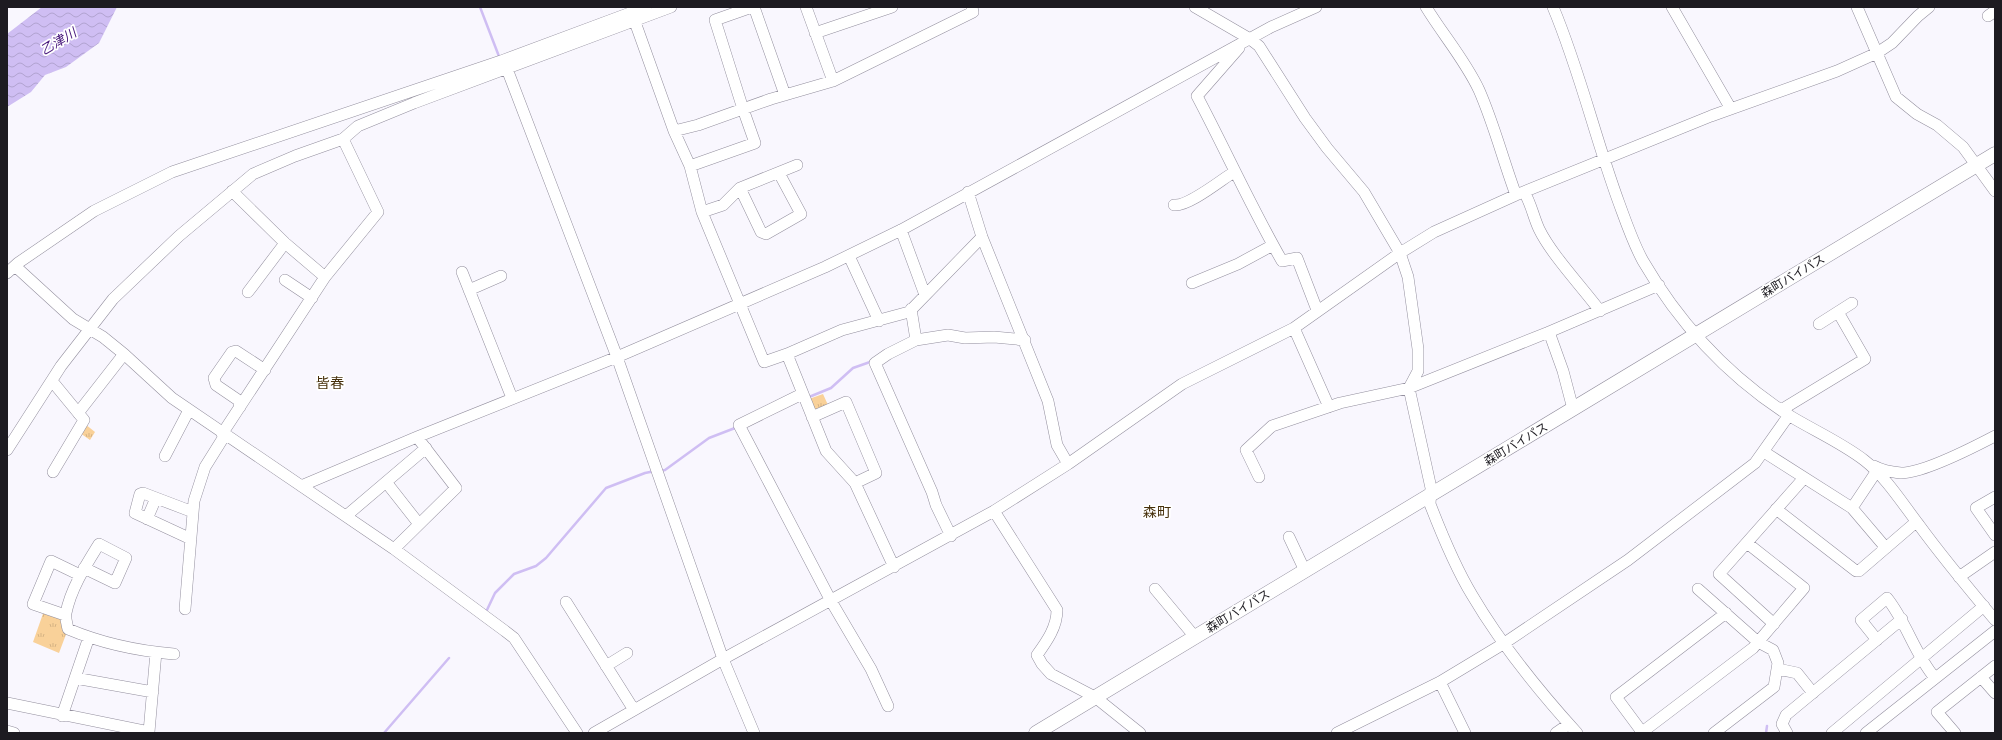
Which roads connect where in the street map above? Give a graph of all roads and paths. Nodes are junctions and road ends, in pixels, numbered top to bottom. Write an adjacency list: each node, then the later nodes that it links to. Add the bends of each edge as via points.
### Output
1 (646, 7): 21 (street, via 501,61)
2 (671, 7): 14 (street)
3 (753, 7): 20 (street); 23 (street, via 715,20)
4 (806, 7): 15 (street)
5 (892, 7): 15 (street)
6 (972, 7): 19 (street, via 974,12)
7 (1195, 7): 16 (street)
8 (1316, 7): 16 (street, via 1270,27)
9 (1426, 7): 38 (street, via 1478,89)
10 (1553, 7): 28 (street, via 1576,66)
11 (1672, 7): 24 (street)
12 (1857, 7): 17 (street)
13 (1929, 7): 17 (street, via 1892,43)
14 (635, 22): 18 (street); 25 (street)
15 (816, 33): 19 (street)
16 (1246, 41): 33 (street, via 1197,96); 37 (street); 45 (street, via 1259,46 1327,148 1364,192)
17 (1877, 53): 24 (street, via 1837,71); 31 (street, via 1896,97 1917,114 1937,125 1963,147)
18 (507, 69): 22 (street); 74 (street)
19 (833, 81): 20 (street)
20 (784, 95): 23 (street)
21 (374, 104): 22 (street); 47 (street, via 172,172 94,212)
22 (414, 104): 26 (street, via 358,126)
23 (743, 109): 25 (street); 29 (street, via 755,143)
24 (1732, 109): 28 (street)
25 (674, 131): 29 (street)
26 (343, 139): 35 (street, via 253,174); 50 (street, via 378,212)
27 (1995, 154): 31 (main road, 森町バイパス)
28 (1603, 160): 38 (street); 53 (street, via 1642,260)
29 (690, 166): 40 (street)
30 (797, 166): 32 (street)
31 (1976, 166): 36 (street); 69 (main road, 森町バイパス)
32 (779, 172): 34 (street); 34 (street, via 801,214 766,234 761,232)
33 (1234, 172): 39 (street, via 1187,202 1179,206); 44 (street)
34 (740, 188): 40 (street, via 723,205)
35 (232, 191): 43 (street); 67 (street, via 134,277)
36 (1995, 191)
37 (968, 192): 41 (street); 42 (street)
38 (1520, 193): 45 (street, via 1434,232); 62 (street, via 1529,200 1539,229 1552,249)
39 (1174, 205)
40 (702, 212): 58 (street)
41 (901, 230): 46 (street); 56 (street)
42 (982, 237): 56 (street); 71 (street)
43 (285, 243): 50 (street); 55 (street)
44 (1273, 245): 52 (street, via 1238,264); 61 (street, via 1282,261 1297,258)
45 (1400, 253): 61 (street); 77 (street, via 1408,277 1418,349 1418,371)
46 (849, 256): 58 (street); 64 (street)
47 (11, 270): 67 (street)
48 (462, 272): 54 (street)
49 (501, 276): 54 (street)
50 (325, 277): 57 (street)
51 (284, 280): 57 (street)
52 (1192, 283)
53 (1659, 285): 62 (street); 69 (street)
54 (469, 290): 79 (street)
55 (248, 292)
56 (925, 295): 60 (street)
57 (312, 298): 75 (street)
58 (739, 304): 73 (street, via 764,362); 74 (street)
59 (1852, 304): 63 (street)
60 (911, 309): 64 (street, via 909,312); 70 (street)
61 (1317, 310): 66 (street)
62 (1600, 310): 68 (street)
63 (1838, 312): 65 (street); 84 (street, via 1865,359)
64 (879, 321): 73 (street, via 842,330)
65 (1818, 324)
66 (1294, 328): 81 (street); 95 (street, via 1182,384)
67 (89, 329): 72 (street); 76 (street)
68 (1549, 332): 77 (street); 82 (street)
69 (1695, 335): 82 (main road, 森町バイパス); 84 (street, via 1743,383)
70 (916, 340): 71 (street, via 948,335); 115 (street, via 893,350 875,363)
71 (1025, 340): 95 (street, via 1048,401 1057,445)
72 (124, 354): 83 (street, via 172,398); 85 (street)
73 (787, 354): 78 (street)
74 (617, 357): 79 (street); 145 (street)
75 (265, 370): 80 (street); 80 (street, via 236,350 232,352 214,378 216,385 238,400)
76 (52, 381): 85 (street); 91 (street)
77 (1409, 388): 81 (street); 105 (street, via 1431,488)
78 (802, 394): 86 (street); 127 (street, via 739,425)
79 (512, 398): 88 (street)
80 (240, 406): 87 (street)
81 (1329, 407): 98 (street, via 1272,426 1246,450)
82 (1573, 409): 105 (main road, 森町バイパス)
83 (189, 410): 87 (street); 93 (street)
84 (1785, 412): 92 (street); 94 (street)
85 (78, 413): 96 (street, via 84,420)
86 (812, 417): 101 (street, via 826,451); 101 (street, via 846,402 876,473)
87 (223, 435): 102 (street); 109 (street, via 200,479)
88 (417, 436): 90 (street); 102 (street)
89 (1995, 436): 94 (street, via 1934,464 1902,473 1883,471)
90 (426, 448): 100 (street); 113 (street, via 456,488)
91 (7, 450)
92 (1764, 452): 99 (street); 141 (street, via 1743,474 1634,555)
93 (165, 456)
94 (1863, 459): 97 (street)
95 (1068, 464): 108 (street)
96 (53, 472)
97 (1876, 472): 106 (street); 112 (street, via 1886,481)
98 (1259, 477)
99 (1804, 478): 106 (street); 107 (street)
100 (386, 482): 110 (street); 113 (street)
101 (856, 483): 122 (street)
102 (301, 486): 110 (street)
103 (156, 498): 109 (street); 111 (street); 111 (street, via 140,494 135,513)
104 (1995, 498): 114 (street, via 1976,508)
105 (1430, 500): 123 (main road, 森町バイパス); 141 (street, via 1471,594)
106 (1852, 508): 119 (street)
107 (1776, 509): 118 (street); 119 (street, via 1856,570 1859,571)
108 (994, 511): 115 (street); 157 (street, via 1057,610 1057,620 1038,656 1039,660 1052,674)
109 (193, 512): 117 (street)
110 (346, 516): 120 (street)
111 (147, 519): 117 (street)
112 (1916, 522): 119 (street); 124 (street)
113 (419, 524): 120 (street)
114 (1995, 535)
115 (951, 536): 122 (street)
116 (1289, 537): 123 (street)
117 (191, 539): 130 (street)
118 (1747, 543): 135 (street, via 1719,574); 135 (street, via 1804,588)
119 (1886, 548)
120 (394, 549): 167 (street, via 514,638)
121 (1995, 552): 124 (street)
122 (894, 567): 127 (street)
123 (1305, 570): 137 (main road, 森町バイパス)
124 (1958, 577): 129 (street)
125 (1155, 588): 137 (street)
126 (1698, 589): 131 (street)
127 (831, 601): 145 (street); 159 (street, via 871,669)
128 (566, 602): 147 (street)
129 (1984, 606): 134 (street); 146 (street)
130 (185, 609)
131 (1726, 613): 140 (street); 164 (street, via 1616,697)
132 (65, 615): 132 (street, via 82,571 51,561 33,604); 138 (street, via 68,629)
133 (1902, 619): 139 (street); 139 (street, via 1887,598 1861,620); 146 (street)
134 (1995, 620)
135 (1774, 624): 140 (street)
136 (1995, 631): 152 (street)
137 (1195, 637): 157 (main road, 森町バイパス)
138 (89, 638): 142 (street); 151 (street)
139 (1877, 640): 155 (street)
140 (1758, 642): 149 (street, via 1773,650); 164 (street)
141 (1503, 644): 153 (street); 162 (street)
142 (156, 652): 144 (street); 154 (street)
143 (627, 653): 147 (street)
144 (174, 654)
145 (723, 659): 160 (street); 169 (street)
146 (1922, 660): 152 (street); 177 (street)
147 (606, 666): 160 (street)
148 (1995, 666): 150 (street)
149 (1778, 669): 155 (street, via 1798,673); 165 (street, via 1774,687)
150 (1981, 677): 156 (street); 179 (street, via 1937,712)
151 (75, 678): 154 (street); 161 (street)
152 (1935, 678): 178 (street)
153 (1440, 682): 172 (street); 173 (street)
154 (153, 692): 161 (street, via 149,732)
155 (1813, 693): 176 (street, via 1783,718 1782,724)
156 (1995, 693)
157 (1095, 697): 170 (main road, 森町バイパス); 171 (street)
158 (7, 703): 161 (street)
159 (888, 706)
160 (634, 710): 168 (street)
161 (62, 716)
162 (1568, 724): 174 (street); 175 (street)
163 (7, 731): 166 (street)
164 (1646, 732)
165 (1716, 732)
166 (14, 733)
167 (577, 733)
168 (594, 733)
169 (754, 733)
170 (1036, 733)
171 (1140, 733)
172 (1337, 733)
173 (1465, 733)
174 (1556, 733)
175 (1577, 733)
176 (1787, 733)
177 (1832, 733)
178 (1866, 733)
179 (1956, 733)

